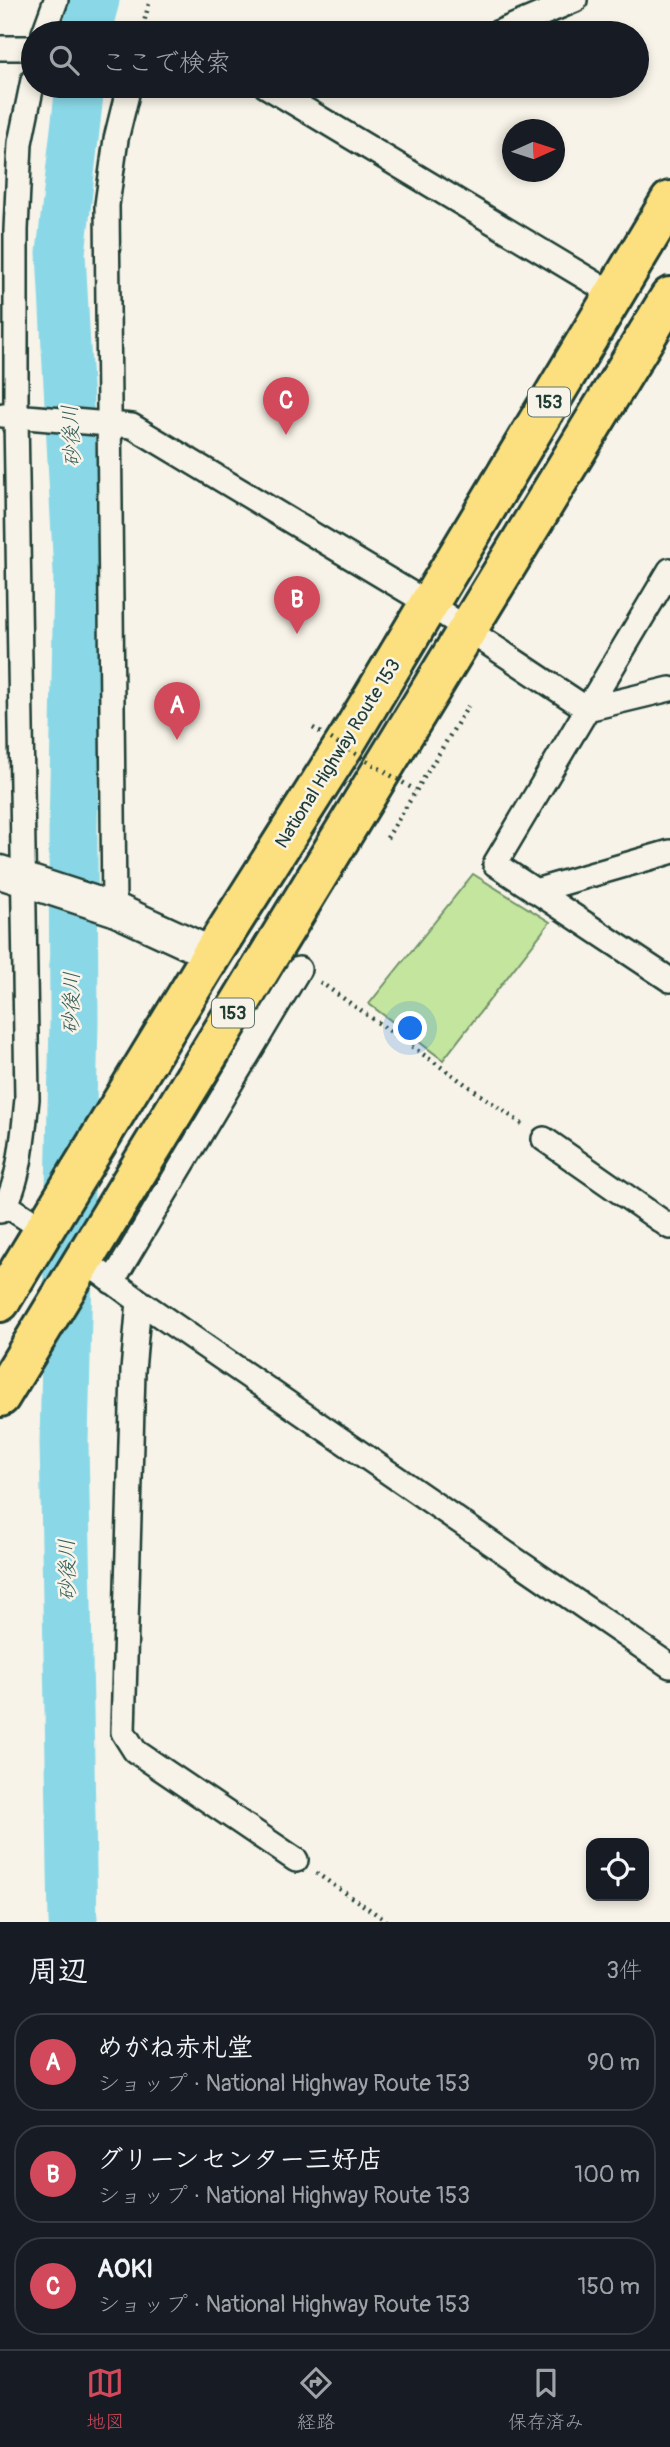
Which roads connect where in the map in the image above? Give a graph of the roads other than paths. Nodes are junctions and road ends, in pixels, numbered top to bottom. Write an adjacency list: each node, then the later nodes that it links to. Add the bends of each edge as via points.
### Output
1 (56, 0): 3 (street)
2 (575, 0): 4 (street)
3 (48, 21)
4 (525, 21)
5 (0, 48): 6 (street)
6 (21, 48)
7 (29, 98): 11 (street)
8 (126, 98): 15 (street, via 107,205)
9 (286, 98): 12 (street)
10 (670, 201): 12 (highway, National Highway Route 153 / 153)
11 (8, 230): 14 (street)
12 (613, 294): 18 (highway, National Highway Route 153 / 153)
13 (665, 318): 19 (highway, 153)
14 (8, 415): 15 (street); 17 (street)
15 (111, 422): 18 (street, via 132,426); 25 (street)
16 (670, 570): 21 (street)
17 (10, 598): 23 (street)
18 (429, 604): 19 (street); 26 (highway, National Highway Route 153 / 153)
19 (466, 628): 21 (street); 33 (highway, 153)
20 (670, 689): 21 (street)
21 (587, 709): 24 (street, via 495,864)
22 (670, 852): 24 (street)
23 (13, 875): 25 (street); 30 (street, via 27,1099 19,1160)
24 (535, 891): 28 (street)
25 (114, 909): 26 (street)
26 (212, 954): 32 (highway, National Highway Route 153 / 153)
27 (299, 969): 34 (street)
28 (670, 981)
29 (544, 1139): 31 (street)
30 (3, 1208): 32 (street)
31 (670, 1227)
32 (43, 1229): 36 (highway, National Highway Route 153 / 153)
33 (82, 1259): 34 (street); 37 (highway, 153)
34 (112, 1282): 35 (street)
35 (139, 1301): 38 (street); 39 (street, via 133,1371 124,1731 135,1751)
36 (0, 1302)
37 (0, 1397)
38 (670, 1666)
39 (296, 1860)

